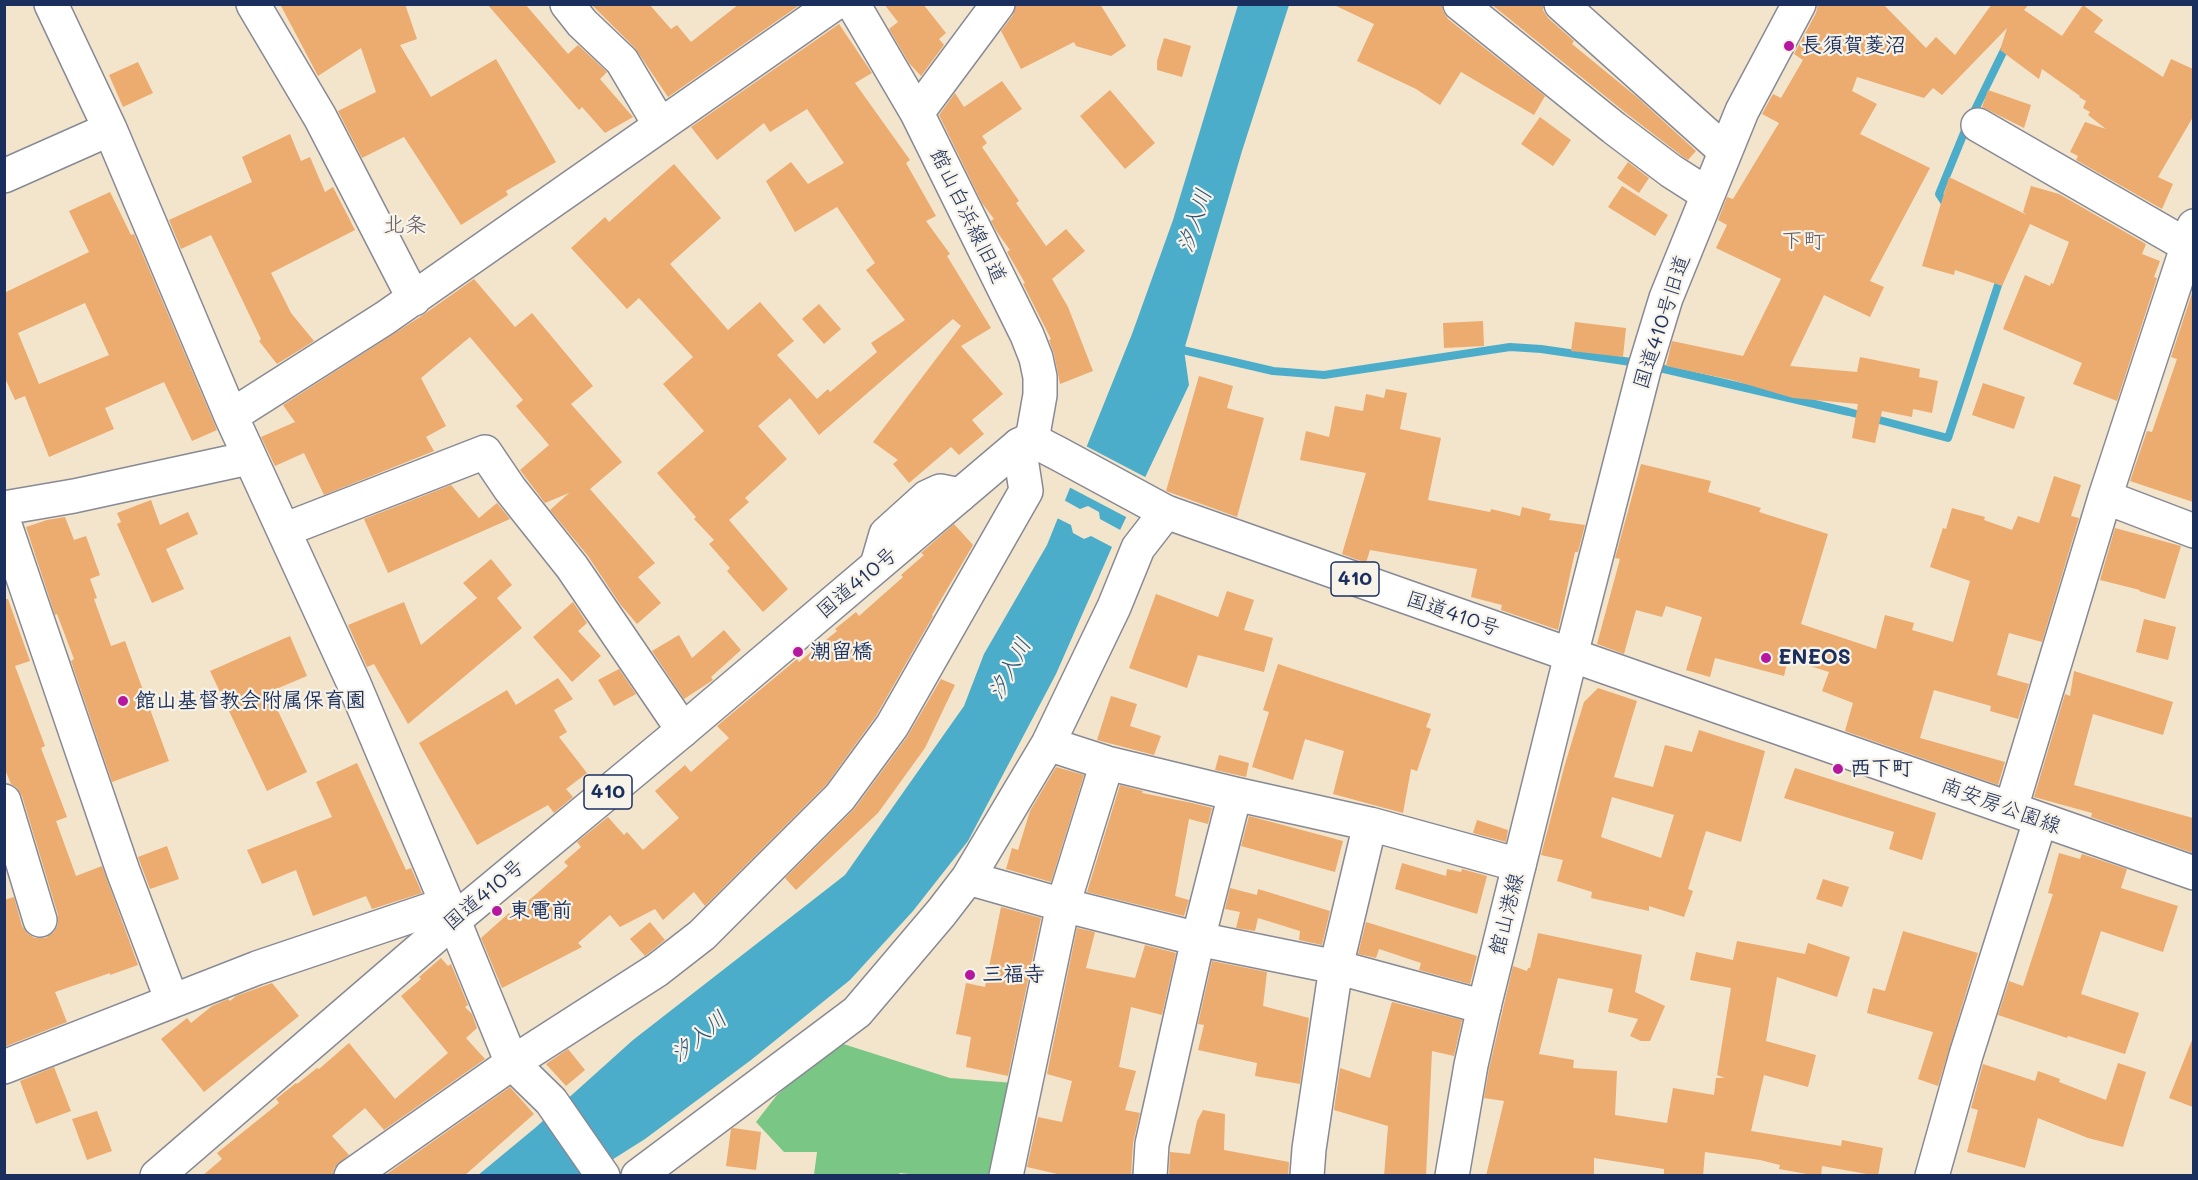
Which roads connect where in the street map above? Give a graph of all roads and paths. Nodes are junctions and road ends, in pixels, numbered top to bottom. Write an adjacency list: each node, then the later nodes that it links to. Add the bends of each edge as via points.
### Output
1 (51, 4): 13 (main road)
2 (253, 4): 18 (main road, via 320,117)
3 (567, 4): 11 (main road, via 622,61)
4 (834, 4): 11 (main road)
5 (853, 4): 10 (main road, 館山白浜線旧道)
6 (998, 4): 10 (main road)
7 (1460, 4): 16 (main road, via 1614,129)
8 (1561, 4): 14 (main road)
9 (1799, 4): 14 (main road, 国道410号旧道)
10 (917, 113): 20 (main road, 館山白浜線旧道, via 1036,358 1040,395)
11 (660, 125): 18 (main road)
12 (1978, 125): 17 (main road)
13 (110, 129): 15 (main road); 19 (main road)
14 (1725, 151): 16 (main road, 国道410号旧道)
15 (4, 176)
16 (1707, 195): 28 (main road, 国道410号旧道, via 1666,298 1645,364)
17 (2191, 236): 22 (main road)
18 (414, 299): 19 (main road)
19 (231, 416): 21 (main road)
20 (1025, 442): 23 (main road, 国道410号 / 410, via 1068,459); 29 (main road, 国道410号 / 410); 47 (main road, 館山白浜線旧道, via 1026,491 892,726 840,797 702,935 657,970)
21 (249, 458): 24 (main road); 26 (main road)
22 (2105, 497): 27 (main road); 34 (main road)
23 (1153, 506): 28 (main road, 国道410号 / 410); 30 (main road, via 1114,607)
24 (4, 508)
25 (4, 522): 45 (main road, via 123,871)
26 (284, 530): 29 (main road, via 485,452 572,567); 41 (main road)
27 (2193, 531)
28 (1571, 655): 34 (main road, 南安房公園線); 37 (main road, 館山港線)
29 (683, 730): 41 (main road, 国道410号 / 410)
30 (1048, 744): 31 (main road); 39 (main road)
31 (1107, 762): 32 (main road); 40 (main road)
32 (1235, 794): 36 (main road); 43 (main road)
33 (4, 801): 42 (main road)
34 (2011, 808): 35 (main road, 南安房公園線)
35 (2040, 820): 38 (main road, 南安房公園線); 57 (main road)
36 (1370, 824): 37 (main road); 44 (main road)
37 (1519, 865): 46 (main road, 館山港線)
38 (2193, 873)
39 (968, 878): 40 (main road); 52 (main road, via 857,1012)
40 (1063, 905): 43 (main road); 53 (main road)
41 (450, 912): 45 (main road, via 257,968); 47 (main road); 50 (main road, 国道410号 / 410)
42 (40, 920)
43 (1198, 939): 44 (main road); 54 (main road, via 1152,1144)
44 (1336, 967): 46 (main road); 55 (main road)
45 (172, 1001): 48 (main road)
46 (1484, 1007): 56 (main road, 館山港線)
47 (512, 1063): 49 (main road, via 551,1101); 51 (main road, 館山白浜線旧道)
48 (4, 1067)
49 (603, 1175)
50 (158, 1176)
51 (351, 1176)
52 (638, 1176)
53 (1006, 1176)
54 (1150, 1176)
55 (1307, 1176)
56 (1452, 1176)
57 (1932, 1176)

